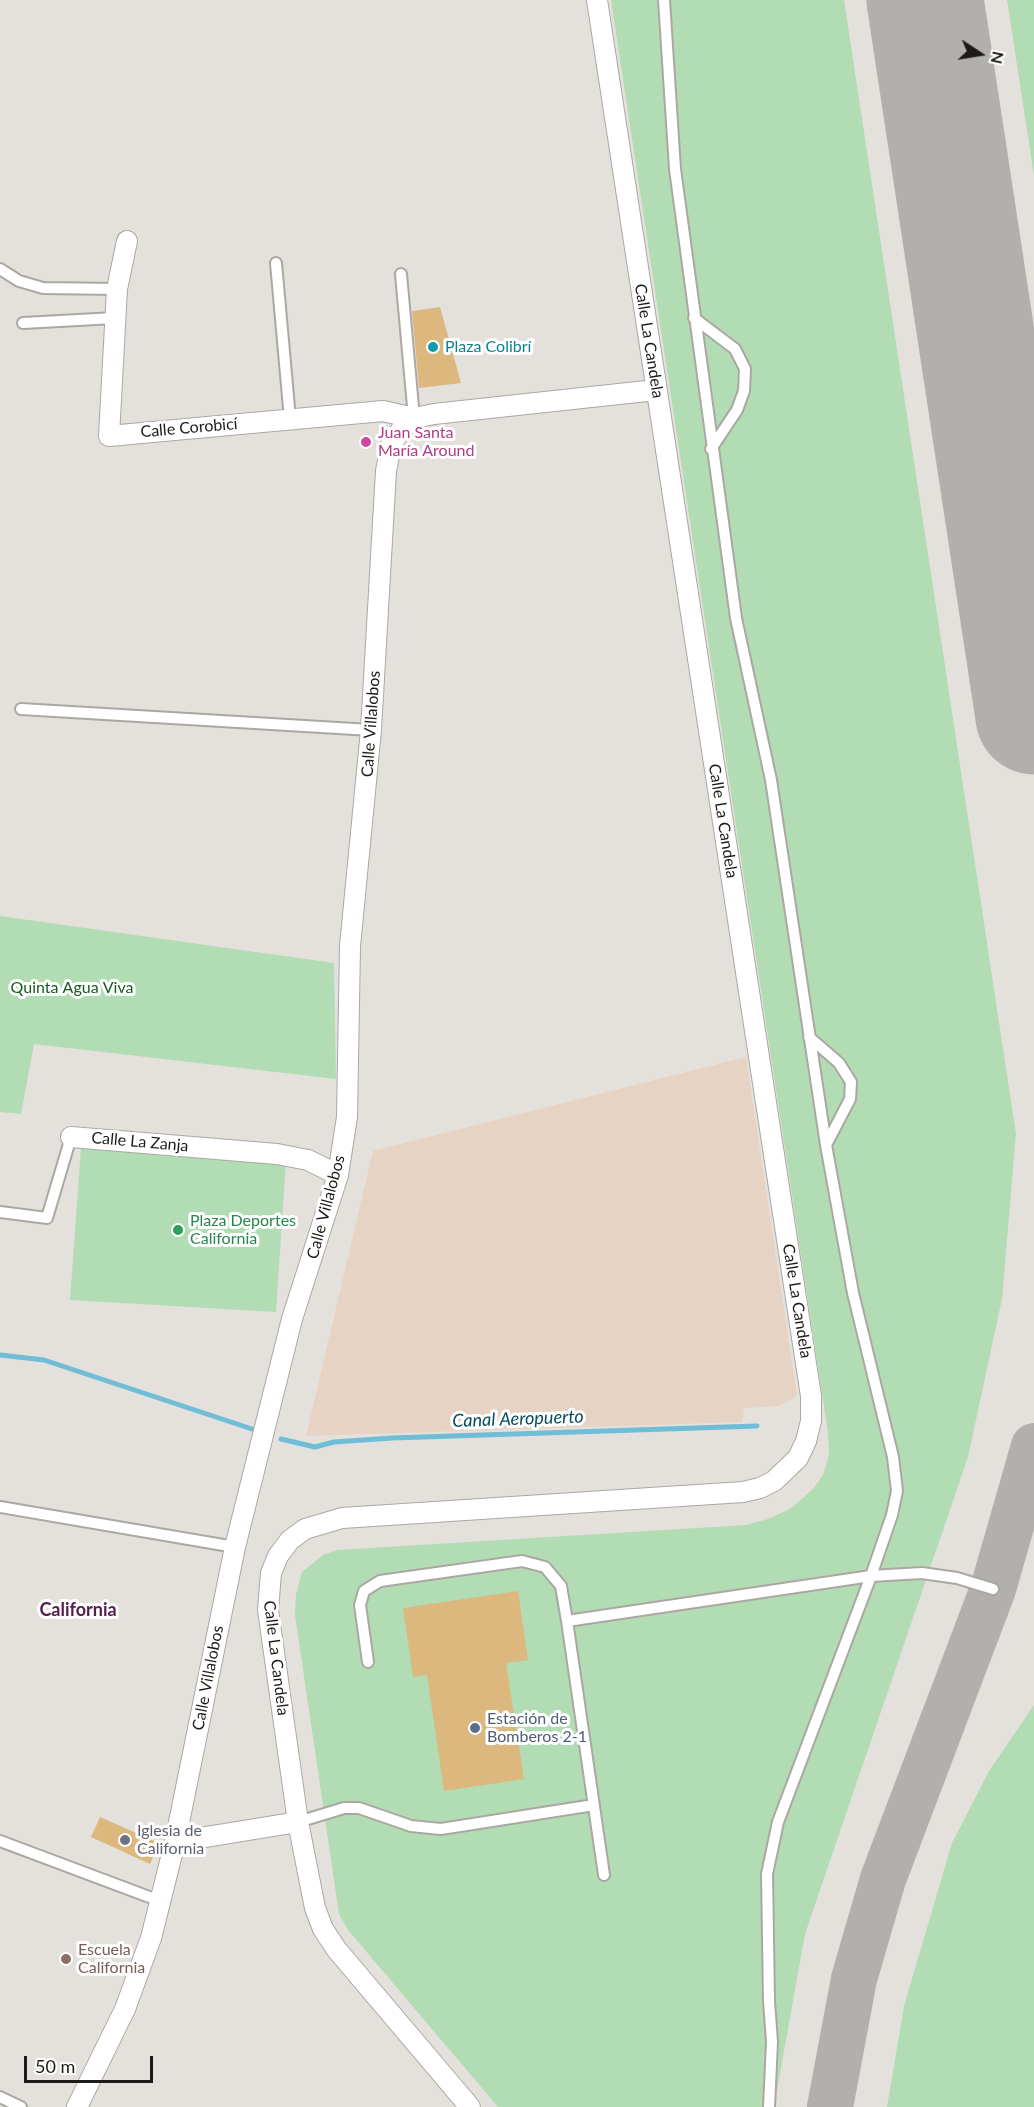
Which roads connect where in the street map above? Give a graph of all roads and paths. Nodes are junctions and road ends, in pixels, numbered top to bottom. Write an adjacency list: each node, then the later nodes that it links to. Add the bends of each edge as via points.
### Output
1 (597, 0): 11 (street, Calle La Candela)
2 (664, 0): 9 (lane, via 675,169)
3 (128, 241): 7 (street, Calle Corobicí)
4 (276, 263): 13 (lane)
5 (0, 269): 7 (lane, via 43,288)
6 (401, 274): 12 (lane)
7 (117, 289): 8 (street, Calle Corobicí)
8 (116, 318): 10 (lane); 13 (street, Calle Corobicí, via 109,436)
9 (694, 318): 14 (lane); 14 (lane, via 735,349 745,369 744,392 737,410)
10 (23, 323)
11 (656, 390): 12 (street); 29 (street, Calle La Candela, via 811,1396 806,1441 786,1471 760,1488 743,1492 342,1518 305,1529 290,1540 278,1556 268,1592)
12 (414, 418): 13 (street, Calle Corobicí, via 383,411); 16 (street, Calle Villalobos, via 392,445 386,471)
13 (290, 419)
14 (711, 449): 17 (lane, via 736,618 771,780)
15 (21, 709): 16 (lane)
16 (371, 730): 20 (street, Calle Villalobos, via 350,946 347,1117)
17 (809, 1037): 19 (lane); 19 (lane, via 839,1063 851,1082 850,1099)
18 (71, 1137): 20 (street, Calle La Zanja, via 277,1154 308,1160); 21 (lane, Calle La Zanja, via 47,1218)
19 (826, 1145): 24 (lane, via 853,1293 893,1457 897,1491)
20 (338, 1175): 23 (street, Calle Villalobos, via 292,1319)
21 (0, 1212)
22 (0, 1507): 23 (lane)
23 (235, 1547): 31 (street, Calle Villalobos)
24 (871, 1576): 25 (lane, via 922,1573); 26 (lane); 38 (lane, via 778,1822 767,1874 772,2042)
25 (993, 1589)
26 (567, 1621): 27 (lane, via 561,1586 545,1567 522,1561 380,1581 364,1591 360,1605); 28 (lane)
27 (368, 1662)
28 (594, 1805): 29 (lane, via 441,1829 411,1826 358,1808); 32 (lane)
29 (298, 1822): 31 (street); 37 (street, Calle La Candela, via 309,1887 323,1929)
30 (0, 1841): 33 (lane)
31 (175, 1842): 33 (street, Calle Villalobos)
32 (604, 1875)
33 (160, 1901): 36 (street, Calle Villalobos, via 152,1938 135,1984)
34 (0, 2097): 35 (lane)
35 (21, 2107)
36 (77, 2107)
37 (470, 2107)
38 (769, 2107)

